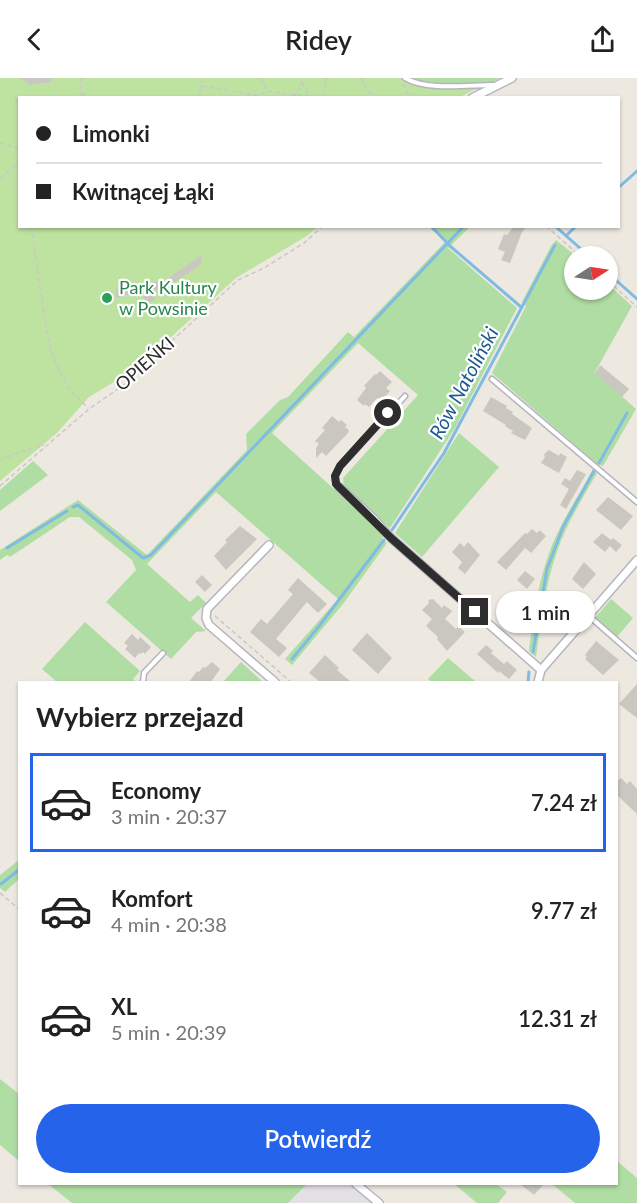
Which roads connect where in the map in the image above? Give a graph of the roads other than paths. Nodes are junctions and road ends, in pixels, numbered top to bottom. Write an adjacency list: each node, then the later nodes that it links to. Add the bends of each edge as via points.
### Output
1 (405, 78): 3 (lane, via 430,85)
2 (512, 78): 3 (street)
3 (495, 85): 4 (street)
4 (476, 96)
5 (492, 379): 8 (lane)
6 (405, 396): 7 (lane, via 340,466 335,476)
7 (339, 487): 14 (street)
8 (637, 502)
9 (269, 545): 16 (street, via 207,609 206,618 209,625)
10 (637, 560): 11 (street)
11 (588, 616): 13 (lane); 14 (street)
12 (163, 653): 15 (lane, via 144,673)
13 (637, 658)
14 (541, 670): 17 (street)
15 (143, 681)
16 (274, 681)
17 (538, 681)
18 (357, 1185): 19 (street)
19 (379, 1203)

